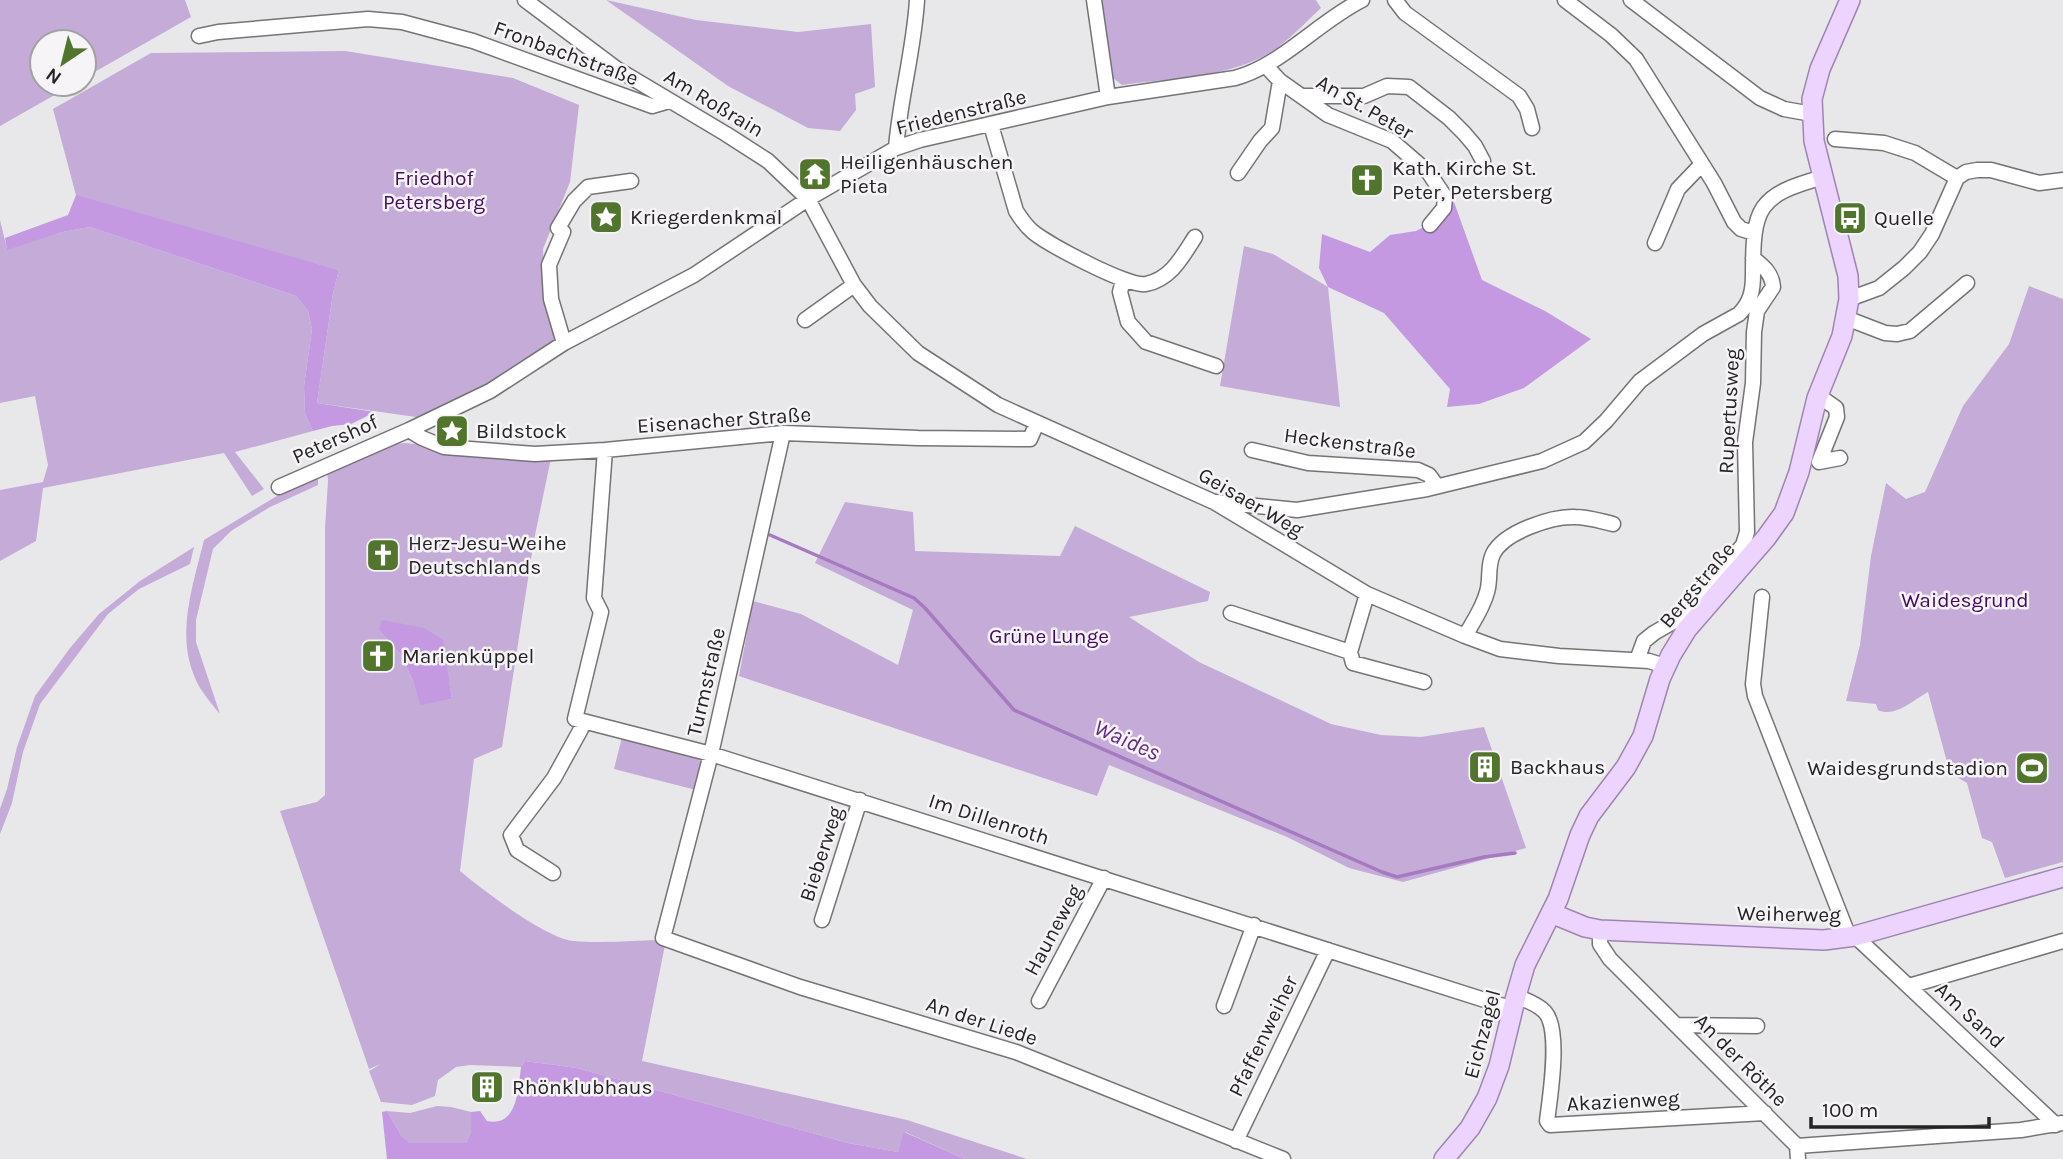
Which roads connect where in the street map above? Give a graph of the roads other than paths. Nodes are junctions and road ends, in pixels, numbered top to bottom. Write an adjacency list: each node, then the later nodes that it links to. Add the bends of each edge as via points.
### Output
1 (525, 0): 14 (street, Am Roßrain, via 617,69)
2 (917, 0): 19 (street)
3 (1094, 0): 13 (street)
4 (1363, 0): 10 (street, Friedenstraße, via 1342,10)
5 (1395, 0): 17 (street, via 1405,13 1519,96)
6 (1565, 0): 21 (street, via 1636,59)
7 (1631, 0): 15 (street, via 1760,98)
8 (1850, 0): 15 (main road, Bergstraße, via 1820,69)
9 (199, 36): 14 (street, Fronbachstraße, via 368,19 402,22 473,41 652,106)
10 (1266, 66): 11 (street, An St. Peter); 13 (street, Friedenstraße, via 1235,78)
11 (1280, 81): 12 (street, An St. Peter); 22 (street, via 1272,128)
12 (1304, 96): 20 (street, via 1364,96 1387,86 1409,87 1464,133); 28 (street, An St. Peter, via 1328,115 1392,141 1429,173 1445,197 1444,208)
13 (1108, 97): 16 (street, Friedenstraße)
14 (669, 101): 27 (street, Am Roßrain, via 768,161)
15 (1812, 114): 23 (main road, Bergstraße)
16 (991, 125): 19 (street, Friedenstraße); 33 (street, via 1023,223)
17 (1532, 128)
18 (1835, 139): 24 (street, via 1884,143 1915,153)
19 (896, 148): 27 (street, Friedenstraße)
20 (1483, 161)
21 (1702, 164): 29 (street, via 1737,226); 31 (street, via 1678,189)
22 (1238, 173)
23 (1824, 177): 29 (street, Heckenstraße, via 1771,199 1757,218); 36 (main road, Bergstraße, via 1848,276)
24 (1957, 178): 25 (street, via 1966,172 1991,170 2039,183); 36 (street, via 1920,252 1879,288)
25 (2063, 180)
26 (631, 181): 38 (street, via 588,187 558,228 563,232 549,265 551,299)
27 (808, 199): 35 (street, Geisaer Weg); 38 (street, Friedenstraße, via 694,275)
28 (1430, 225)
29 (1754, 233): 32 (street, Heckenstraße)
30 (1195, 237): 33 (street, via 1169,274 1144,285)
31 (1655, 243)
32 (1753, 258): 47 (street, Heckenstraße, via 1752,293 1744,310 1640,381 1584,442 1542,461); 56 (street, Rupertusweg, via 1767,270 1773,287 1758,311 1754,332 1745,442 1746,539 1678,620 1644,641)
33 (1123, 280): 39 (street, via 1119,292 1128,322 1146,342)
34 (1967, 283): 36 (street, via 1910,331 1897,334 1885,332)
35 (854, 285): 37 (street); 41 (street, Geisaer Weg, via 918,353 998,405)
36 (1847, 308): 40 (main road, Bergstraße, via 1836,354)
37 (805, 320)
38 (564, 343): 42 (street, Friedenstraße, via 490,391)
39 (1216, 366)
40 (1817, 398): 46 (street, via 1836,408 1837,417 1819,462); 57 (main road, Bergstraße, via 1784,513 1687,629)
41 (1037, 423): 43 (street, Eisenacher Straße, via 1030,439); 49 (street, Geisaer Weg)
42 (409, 430): 44 (street, Eisenacher Straße, via 444,447 535,454); 48 (street, Petershof)
43 (783, 433): 44 (street, Eisenacher Straße); 60 (street, Turmstraße)
44 (605, 450): 59 (street, via 594,598 601,612 575,719)
45 (1252, 450): 47 (street, Heckenstraße, via 1308,463 1418,470 1429,474)
46 (1840, 458)
47 (1437, 486): 49 (street, Heckenstraße, via 1297,510)
48 (279, 487)
49 (1214, 502): 51 (street, Geisaer Weg)
50 (1612, 524): 54 (street, via 1557,518 1525,529 1499,545 1491,559 1484,602)
51 (1367, 594): 54 (street, Geisaer Weg); 55 (street)
52 (1762, 597): 69 (street, via 1755,696)
53 (1231, 613): 55 (street)
54 (1465, 636): 56 (street, Geisaer Weg, via 1500,649)
55 (1350, 652): 58 (street, via 1353,663)
56 (1637, 660): 57 (street, Geisaer Weg)
57 (1665, 666): 65 (main road, Bergstraße, via 1643,736 1589,816)
58 (1424, 682)
59 (582, 722): 60 (street); 62 (street, via 554,778 511,835 517,850)
60 (711, 754): 61 (street, Im Dillenroth); 70 (street, Turmstraße)
61 (860, 800): 64 (street, Im Dillenroth); 66 (street, Bieberweg)
62 (553, 873)
63 (2063, 877): 69 (main road, Weiherweg)
64 (1104, 878): 67 (street, Im Dillenroth); 74 (street, Hauneweg)
65 (1552, 913): 68 (main road, Weiherweg); 75 (main road, Eichzagel, via 1525,965)
66 (822, 920)
67 (1254, 925): 72 (street, Im Dillenroth); 76 (street)
68 (1600, 930): 69 (main road, Weiherweg, via 1824,940); 77 (street, An der Röthe, via 1604,951)
69 (1852, 937): 73 (street, Am Sand)
70 (663, 938): 81 (street, An der Liede, via 800,987 1016,1052)
71 (2063, 941): 73 (street)
72 (1328, 950): 75 (street, Im Dillenroth); 81 (street, Pfaffenweiher)
73 (1909, 986): 80 (street, Am Sand)
74 (1039, 1001)
75 (1514, 1002): 79 (street, Akazienweg, via 1548,1015 1554,1063 1550,1125); 84 (main road, Eichzagel, via 1487,1098)
76 (1224, 1006)
77 (1676, 1025): 78 (street, An der Röthe); 79 (street, An der Röthe)
78 (1757, 1026)
79 (1765, 1113): 82 (street, An der Röthe)
80 (2059, 1124): 82 (street)
81 (1236, 1141): 83 (street, An der Liede)
82 (1797, 1152)
83 (1283, 1159)
84 (1444, 1159)

